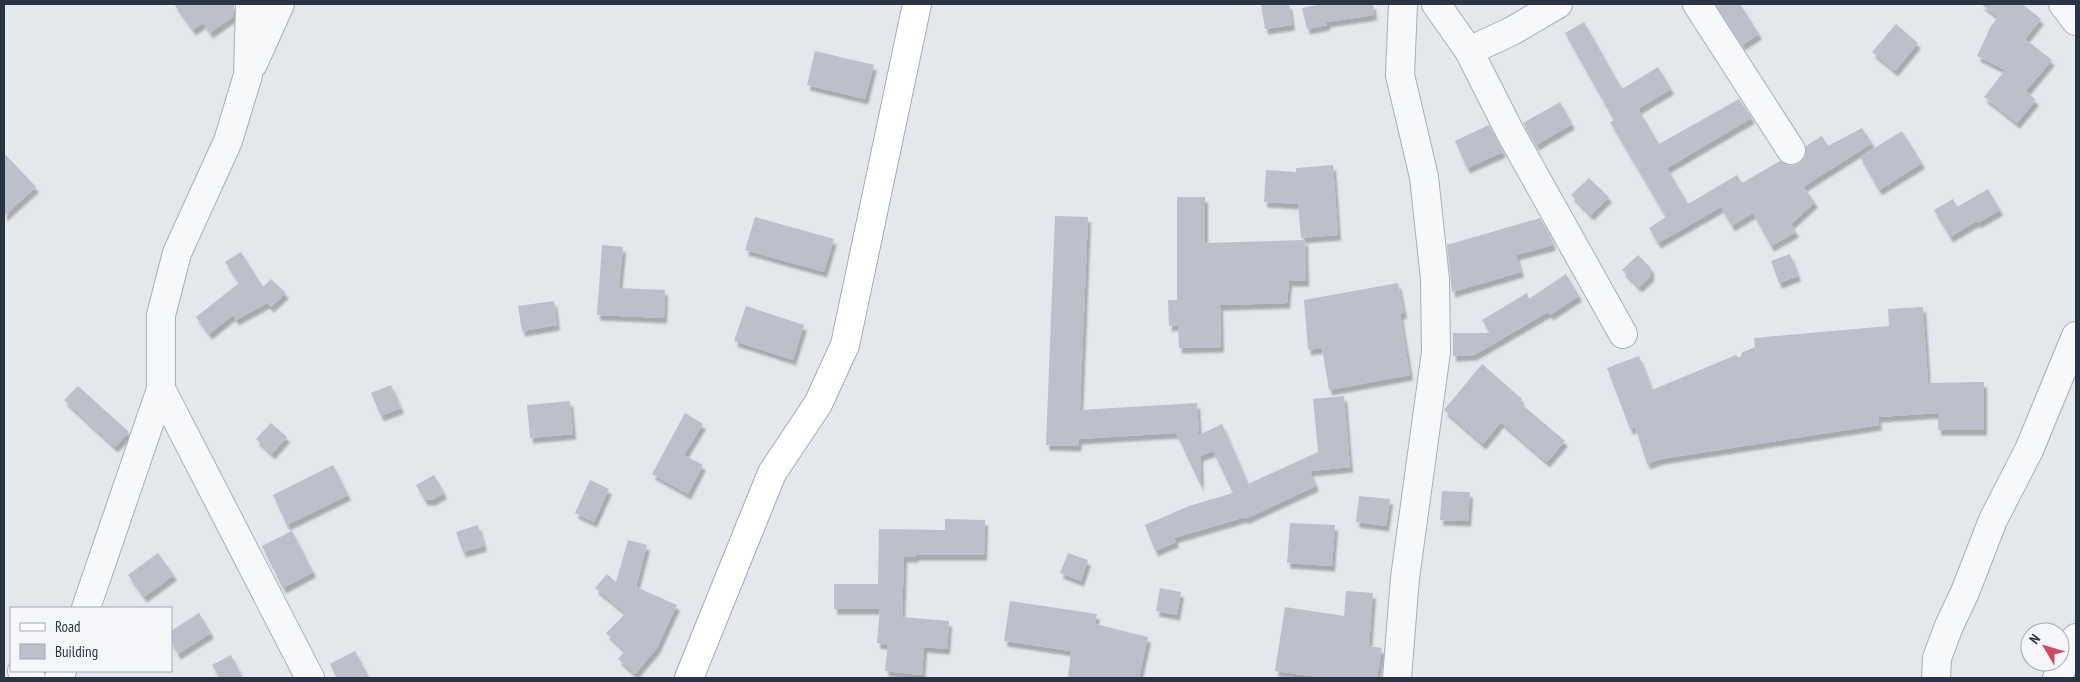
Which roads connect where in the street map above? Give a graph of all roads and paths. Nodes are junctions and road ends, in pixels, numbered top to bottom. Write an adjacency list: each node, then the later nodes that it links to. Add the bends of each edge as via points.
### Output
1 (250, 4): 11 (street)
2 (280, 4): 11 (street)
3 (917, 4): 19 (main road, via 845,345 818,404 772,473)
4 (1403, 4): 20 (street, via 1400,75 1424,177 1435,279 1436,352 1405,578)
5 (1436, 4): 10 (street)
6 (1558, 4): 10 (street)
7 (1697, 4): 12 (street)
8 (2063, 4): 9 (street)
9 (2076, 21)
10 (1469, 52): 13 (street)
11 (248, 75): 15 (street, via 228,141 177,253 169,278 161,315)
12 (1790, 150)
13 (1623, 334)
14 (2076, 336): 21 (street, via 2029,450 1993,520 1949,626 1937,658)
15 (161, 389): 16 (street); 18 (street)
16 (86, 607)
17 (2076, 638): 22 (street)
18 (310, 678)
19 (689, 678)
20 (1397, 678)
21 (1936, 678)
22 (2057, 678)

